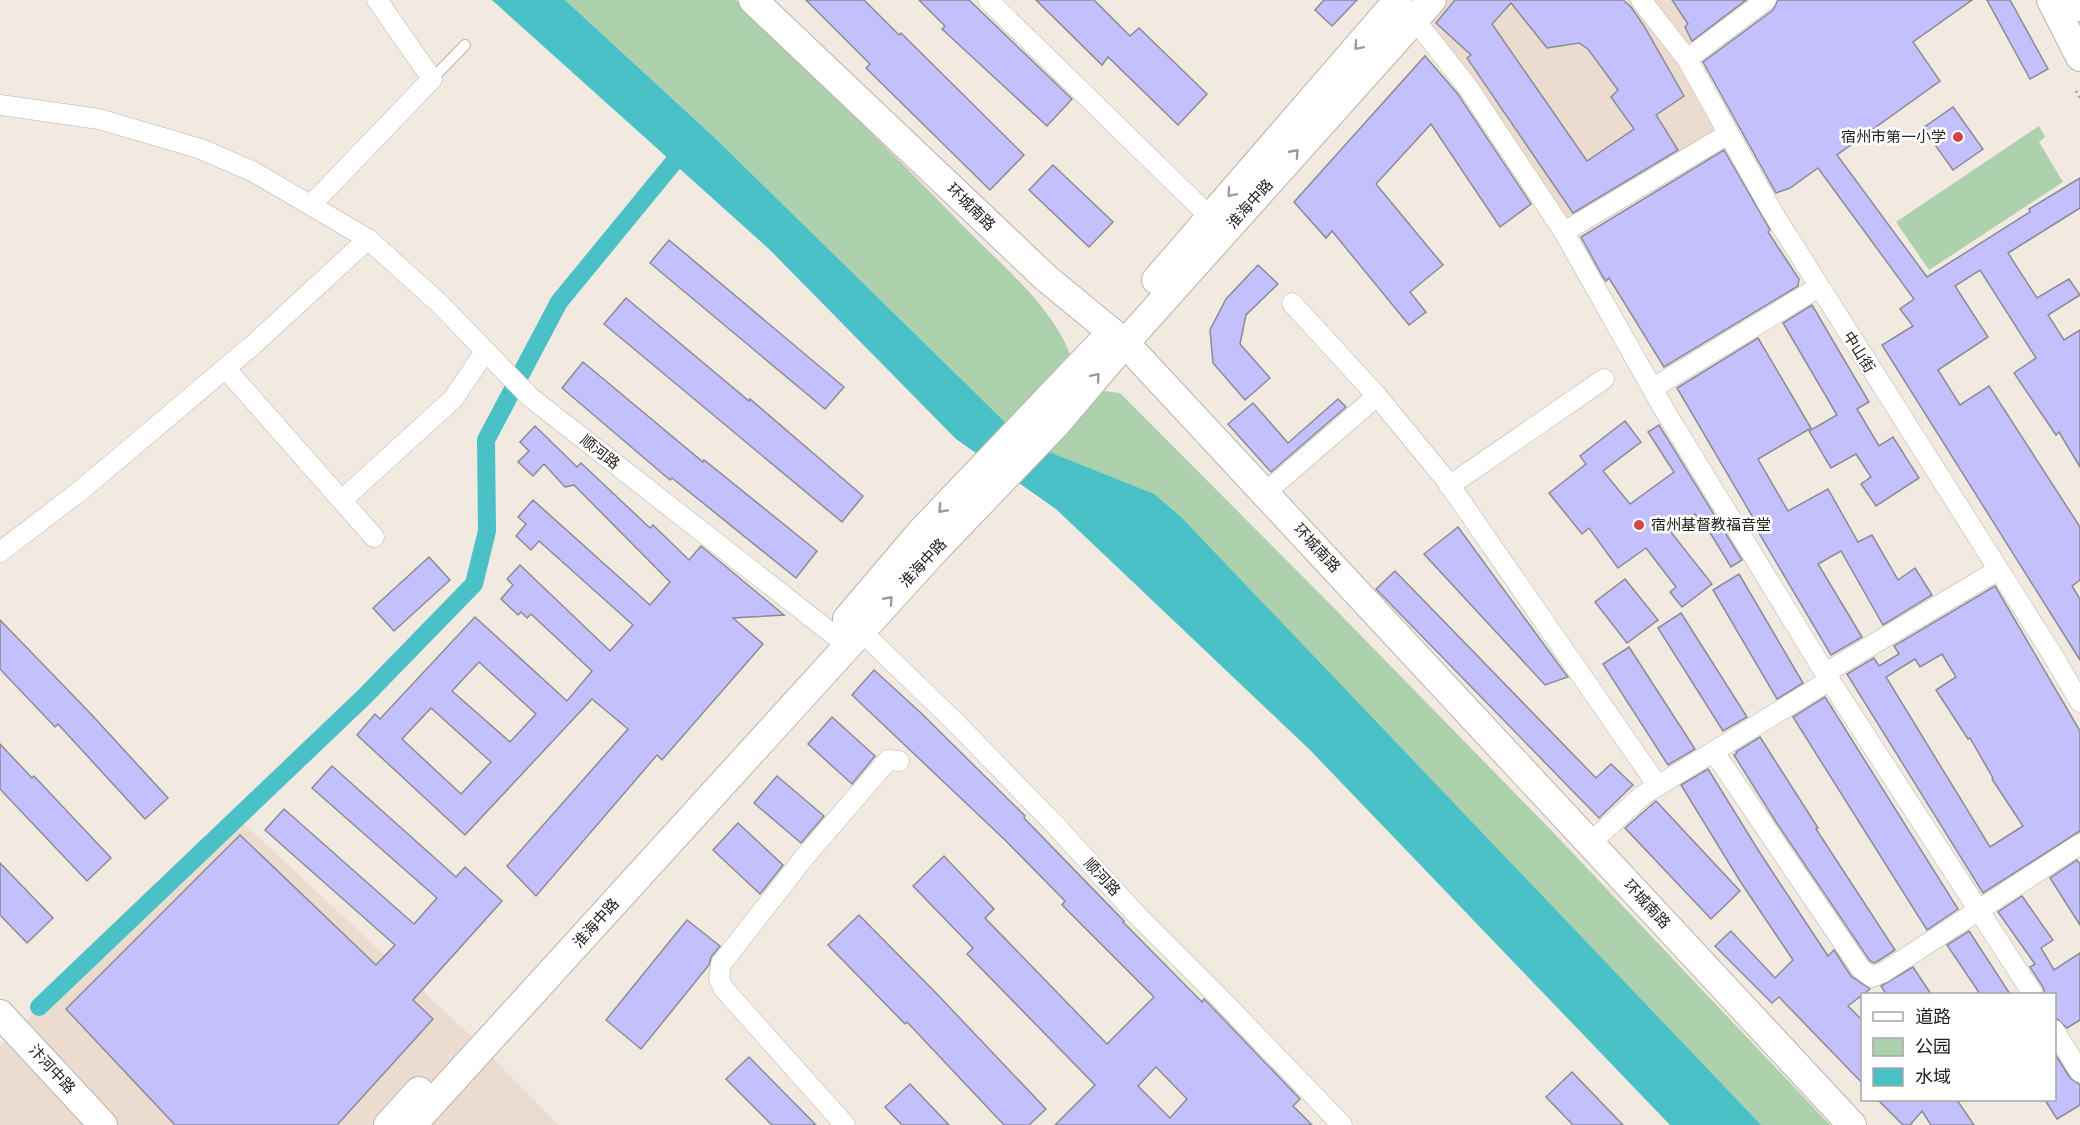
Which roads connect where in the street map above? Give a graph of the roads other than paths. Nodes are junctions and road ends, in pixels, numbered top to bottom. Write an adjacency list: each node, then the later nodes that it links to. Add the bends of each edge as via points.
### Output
1 (377, 0): 13 (street)
2 (753, 0): 22 (main road, 环城南路, via 1046,278)
3 (988, 0): 17 (street)
4 (1641, 0): 12 (street, 中山街)
5 (1766, 0): 12 (street)
6 (2051, 0): 11 (main road)
7 (2076, 0): 9 (main road)
8 (1407, 4): 17 (main road, 淮海中路, one-way to 17); 18 (street); 22 (main road, 淮海中路, one-way to 8)
9 (2080, 8)
10 (465, 45): 13 (lane)
11 (2080, 57)
12 (1687, 59): 15 (street, 中山街)
13 (432, 79): 16 (street)
14 (0, 105): 16 (street, 顺河路, via 99,119 201,149 254,172)
15 (1728, 134): 18 (street); 20 (street, 中山街)
16 (311, 205): 19 (street, 顺河路)
17 (1210, 217): 22 (main road, 淮海中路)
18 (1564, 232): 26 (street)
19 (368, 240): 23 (street, 顺河路, via 440,304); 24 (street)
20 (1819, 287): 26 (street); 33 (street, 中山街)
21 (1292, 303): 27 (street)
22 (1119, 337): 29 (main road, 环城南路); 34 (main road, 淮海中路, via 991,475 936,548)
23 (488, 355): 30 (street, via 453,399); 34 (street, 顺河路, via 530,397)
24 (225, 368): 30 (street); 32 (street, via 80,491)
25 (1604, 379): 28 (street)
26 (1653, 388): 35 (street)
27 (1377, 396): 28 (street); 29 (street)
28 (1449, 486): 39 (street)
29 (1265, 493): 40 (main road, 环城南路)
30 (342, 500): 31 (street)
31 (374, 537)
32 (0, 552)
33 (1998, 570): 35 (street); 36 (street, 中山街)
34 (848, 637): 50 (main road, 淮海中路); 51 (main road, 淮海中路); 53 (street, 顺河路, via 956,723)
35 (1828, 677): 37 (street); 42 (street)
36 (2080, 702)
37 (1714, 752): 39 (street); 42 (street, via 1861,969 1872,977)
38 (899, 761): 52 (street, via 888,760 721,964 719,979 724,989)
39 (1658, 786): 40 (street)
40 (1590, 843): 54 (main road, 环城南路)
41 (2080, 844): 42 (street)
42 (1978, 909): 43 (street)
43 (2032, 993)
44 (0, 1014): 49 (main road, 汴河中路)
45 (2056, 1032): 47 (street)
46 (0, 1039): 48 (main road, 汴河中路)
47 (2080, 1072)
48 (80, 1125)
49 (104, 1125)
50 (388, 1125)
51 (412, 1125)
52 (845, 1125)
53 (1342, 1125)
54 (1852, 1125)

